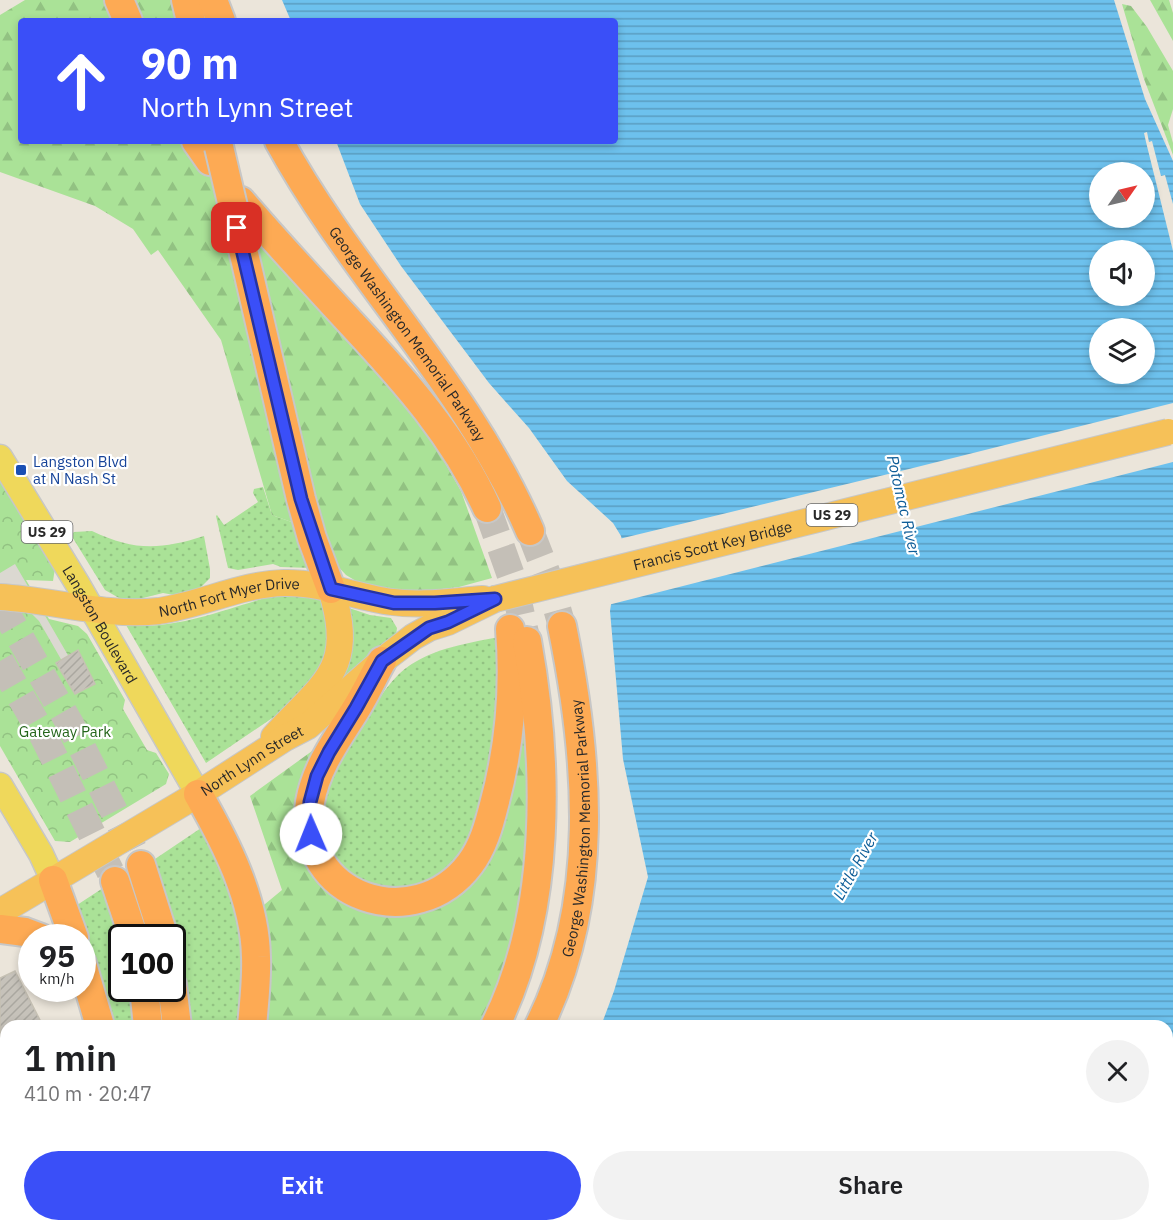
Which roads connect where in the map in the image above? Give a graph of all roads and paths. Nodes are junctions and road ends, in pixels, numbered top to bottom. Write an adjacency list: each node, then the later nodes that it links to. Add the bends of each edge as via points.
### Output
1 (119, 0): 4 (highway)
2 (186, 0): 5 (highway)
3 (213, 0): 6 (highway)
4 (127, 18)
5 (189, 18)
6 (220, 18)
7 (281, 144): 13 (highway, George Washington Memorial Parkway, via 334,230 475,426 507,480)
8 (211, 148): 9 (highway, bridge)
9 (239, 215): 12 (highway, George Washington Memorial Parkway, via 396,372 433,416); 14 (highway, via 301,499)
10 (1173, 431): 16 (highway, Francis Scott Key Bridge / US 29, bridge)
11 (0, 457): 17 (main road, Langston Boulevard / US 29)
12 (487, 508)
13 (530, 531)
14 (331, 589): 16 (highway, North Fort Myer Drive / US 29, via 394,603); 17 (highway, North Fort Myer Drive / US 29, via 281,583 157,611); 20 (highway, via 341,624 335,665 320,690)
15 (0, 597): 17 (highway, North Fort Myer Drive)
16 (495, 599): 19 (highway, North Lynn Street / US 29, via 429,628)
17 (91, 608): 22 (main road, Langston Boulevard)
18 (562, 626): 40 (highway, George Washington Memorial Parkway, via 577,704 585,826 572,931 558,982)
19 (382, 661): 20 (highway, North Lynn Street / US 29, via 308,726); 39 (highway, George Washington Memorial Parkway, via 320,770 310,802 309,824 316,853 334,878 362,896 398,902 427,895 456,878 470,865 484,838 509,738 518,631 536,705 540,755 538,855 522,951)
20 (253, 760): 22 (highway, North Lynn Street / US 29)
21 (0, 785): 24 (main road)
22 (198, 794): 24 (highway, North Lynn Street / US 29); 38 (highway, via 232,859 250,918 256,956)
23 (141, 866): 29 (highway)
24 (53, 880): 26 (highway, North Lynn Street); 27 (highway)
25 (115, 881): 28 (highway)
26 (0, 912)
27 (69, 924)
28 (130, 924)
29 (160, 924)
30 (0, 928): 31 (highway)
31 (18, 931)
32 (93, 1002): 35 (highway)
33 (145, 1002): 36 (highway)
34 (174, 1002): 37 (highway)
35 (98, 1020)
36 (147, 1020)
37 (176, 1020)
38 (252, 1020)
39 (498, 1020)
40 (542, 1020)

